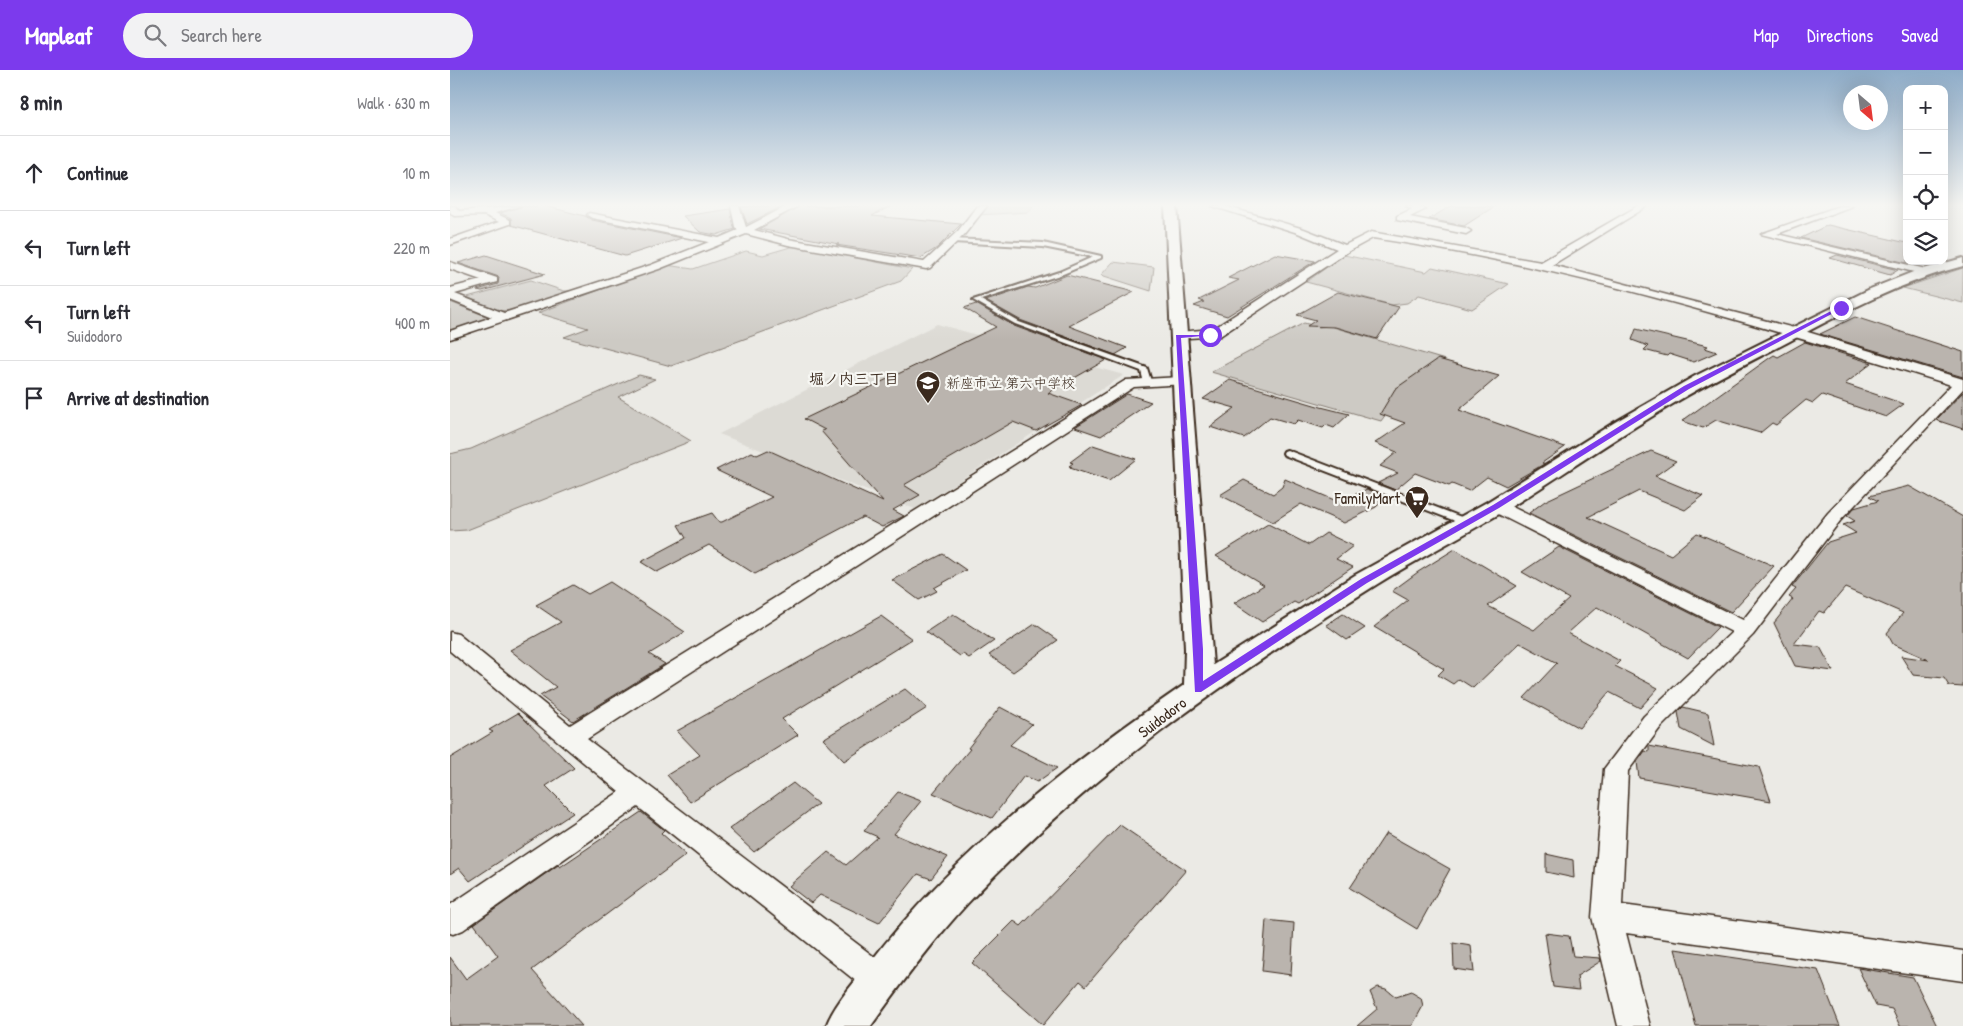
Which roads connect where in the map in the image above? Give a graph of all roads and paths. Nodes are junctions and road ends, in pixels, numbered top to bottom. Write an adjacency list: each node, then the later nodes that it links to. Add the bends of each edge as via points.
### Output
1 (696, 251): 16 (street)
2 (838, 251): 3 (street, via 926,266)
3 (942, 251)
4 (1069, 251): 20 (lane, via 1099,257 1061,273 976,300 1017,324 1144,370)
5 (1173, 251): 19 (street)
6 (1343, 251): 19 (street, via 1216,333)
7 (1458, 251): 12 (street)
8 (1569, 251): 12 (street)
9 (1836, 251): 13 (street)
10 (1963, 262): 13 (street, Suidodoro)
11 (450, 265): 14 (street, via 493,280)
12 (1543, 266): 17 (street)
13 (1926, 272): 17 (street, Suidodoro, via 1894,282)
14 (450, 292)
15 (450, 296): 16 (street)
16 (503, 318): 18 (street)
17 (1794, 332): 22 (street); 24 (street, Suidodoro, via 1686,388)
18 (450, 336)
19 (1178, 336): 21 (street)
20 (1147, 381): 21 (street); 29 (street, via 1131,384)
21 (1180, 381): 28 (street, via 1199,649)
22 (1962, 383): 26 (street, via 1834,517)
23 (1287, 453): 25 (lane)
24 (1496, 506): 25 (street, Suidodoro); 26 (street)
25 (1466, 522): 28 (street, Suidodoro, via 1364,581)
26 (1746, 630): 31 (street, via 1652,722 1616,770)
27 (450, 639): 29 (street)
28 (1198, 689): 34 (street, Suidodoro, via 1027,821 958,889)
29 (569, 738): 30 (street)
30 (639, 792): 32 (street); 34 (street)
31 (1608, 917): 33 (street); 36 (street)
32 (453, 920)
33 (1963, 966)
34 (878, 979): 35 (street, Suidodoro)
35 (846, 1026)
36 (1634, 1026)

